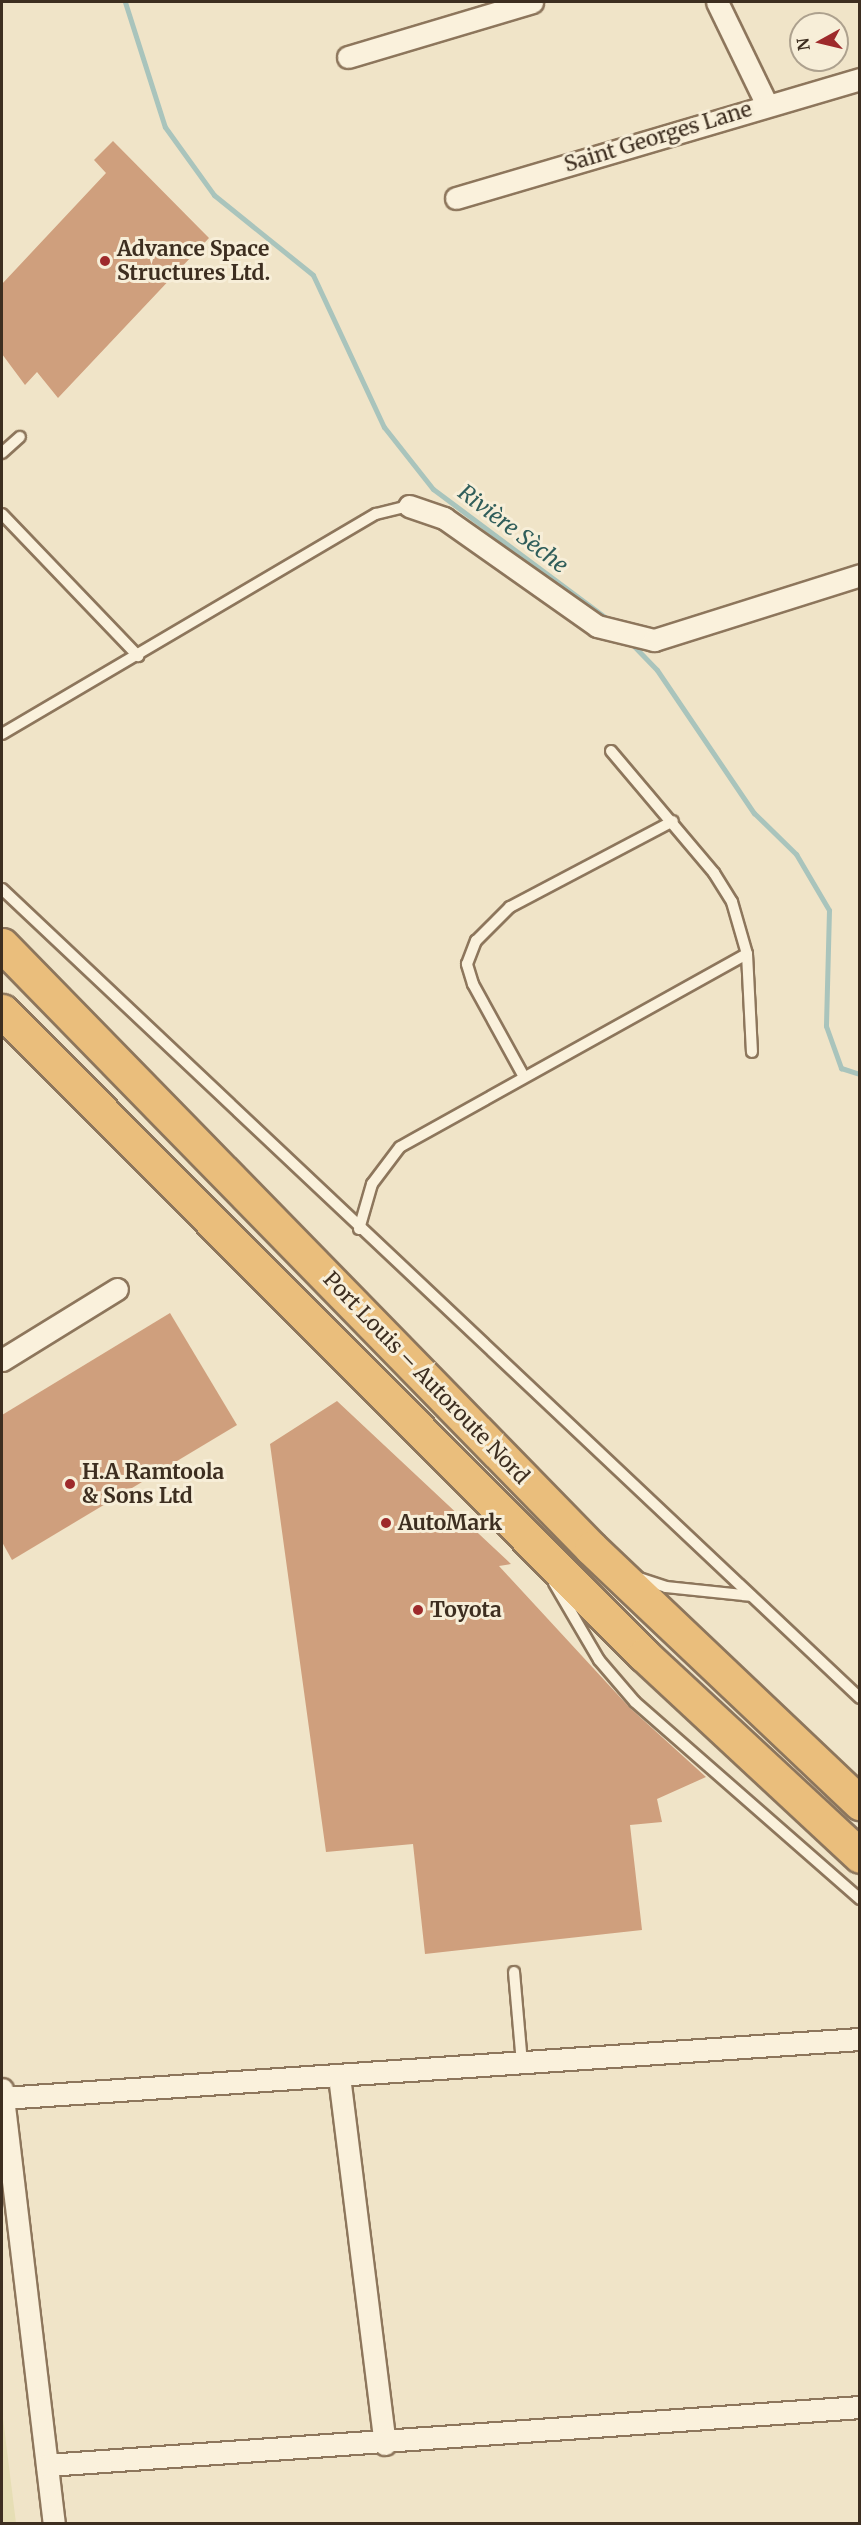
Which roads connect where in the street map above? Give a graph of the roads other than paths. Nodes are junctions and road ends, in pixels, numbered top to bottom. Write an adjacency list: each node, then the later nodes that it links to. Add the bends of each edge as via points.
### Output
1 (532, 2): 3 (street)
2 (717, 2): 5 (street)
3 (348, 57)
4 (860, 78): 5 (street, Saint Georges Lane)
5 (767, 105): 6 (street, Saint Georges Lane)
6 (456, 198)
7 (21, 437): 8 (lane)
8 (2, 453)
9 (409, 506): 11 (street, via 444,518 597,626 654,640); 12 (lane, via 376,514)
10 (2, 514): 12 (lane)
11 (860, 575)
12 (138, 656): 13 (lane)
13 (2, 734)
14 (610, 751): 15 (lane)
15 (673, 821): 18 (lane, via 732,902); 23 (lane, via 510,907 476,941 467,964 473,984)
16 (2, 889): 24 (lane)
17 (2, 945): 28 (highway, Port Louis – Autoroute Nord)
18 (747, 954): 22 (lane); 23 (lane)
19 (2, 1011): 21 (highway, Port Louis – Autoroute Nord)
20 (2, 1019): 21 (lane)
21 (35, 1044): 27 (highway, Port Louis – Autoroute Nord)
22 (752, 1052)
23 (523, 1075): 24 (lane, via 400,1147 372,1185)
24 (359, 1228): 29 (lane)
25 (117, 1289): 26 (street)
26 (2, 1360)
27 (524, 1535): 32 (highway, Port Louis – Autoroute Nord); 33 (lane, via 599,1660 635,1702)
28 (591, 1548): 29 (lane, via 634,1576 666,1587); 31 (highway, Port Louis – Autoroute Nord)
29 (751, 1596): 30 (lane)
30 (860, 1698)
31 (860, 1803)
32 (860, 1856)
33 (860, 1899)
34 (514, 1972): 36 (lane)
35 (860, 2039): 36 (street)
36 (522, 2063): 37 (street)
37 (339, 2076): 38 (street); 40 (street)
38 (2, 2093): 41 (street)
39 (860, 2407): 40 (street)
40 (385, 2444): 41 (street)
41 (47, 2465): 42 (street)
42 (54, 2523)

